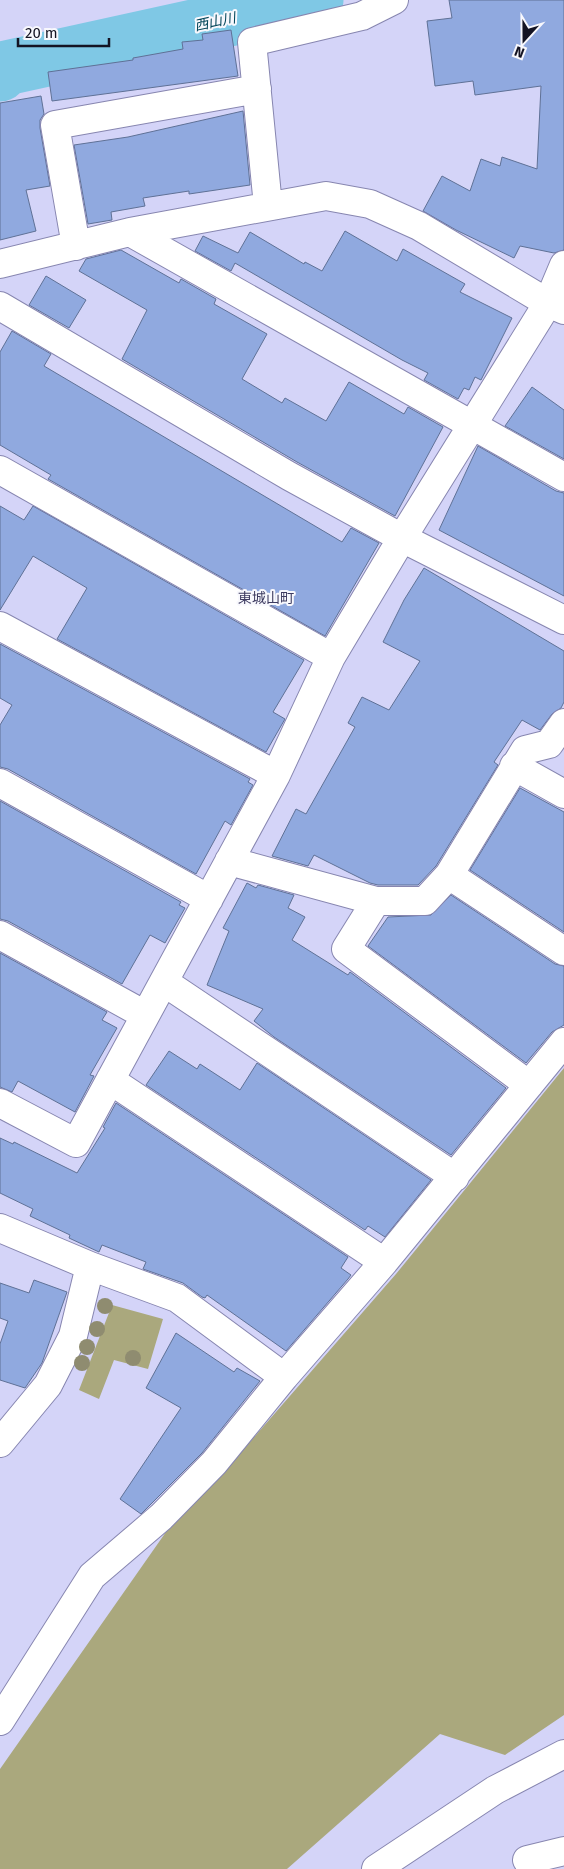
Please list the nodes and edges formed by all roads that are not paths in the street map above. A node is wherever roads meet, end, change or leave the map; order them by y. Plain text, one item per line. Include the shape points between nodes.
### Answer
1 (394, 0) edge
2 (257, 89) junction
3 (268, 206) junction
4 (130, 232) junction
5 (76, 246) junction
6 (0, 264) edge
7 (564, 265) edge
8 (0, 306) edge
9 (556, 307) edge
10 (472, 424) junction
11 (0, 470) edge
12 (564, 477) edge
13 (402, 538) junction
14 (564, 620) edge
15 (0, 626) edge
16 (331, 657) junction
17 (564, 723) edge
18 (514, 766) junction
19 (276, 775) junction
20 (0, 783) edge
21 (564, 794) edge
22 (229, 862) junction
23 (449, 875) junction
24 (209, 899) junction
25 (376, 901) junction
26 (0, 935) edge
27 (564, 951) edge
28 (164, 982) junction
29 (145, 1015) junction
30 (564, 1042) edge
31 (110, 1080) junction
32 (529, 1085) junction
33 (0, 1103) edge
34 (454, 1177) junction
35 (0, 1228) edge
36 (384, 1262) junction
37 (90, 1266) junction
38 (284, 1377) junction
39 (0, 1443) edge
40 (0, 1721) edge
41 (564, 1754) edge
42 (564, 1851) edge
43 (527, 1860) dead end
44 (376, 1869) edge

1 - 2 street via 362,16 252,42
2 - 3 street
2 - 5 street via 55,125
3 - 4 street
3 - 9 street via 326,196 370,204 419,226
4 - 5 street
4 - 10 street
5 - 6 street
7 - 9 street
8 - 13 street via 289,476
9 - 10 street
10 - 12 street
10 - 13 street
11 - 16 street
13 - 14 street
13 - 16 street
15 - 19 street
16 - 19 street
17 - 18 street via 549,744 525,750
18 - 21 street
18 - 23 street
19 - 22 street
20 - 24 street
22 - 24 street
22 - 25 street
23 - 25 street via 425,901
23 - 27 street
24 - 28 street
25 - 32 street via 346,949
26 - 29 street
28 - 29 street
28 - 34 street
29 - 31 street
30 - 32 street
31 - 33 street via 76,1143
31 - 36 street
32 - 34 street
34 - 36 street
35 - 37 street
36 - 38 street
37 - 38 street via 177,1298
37 - 39 street via 73,1336 48,1385
38 - 40 street via 214,1463 161,1517 92,1576
41 - 44 street via 495,1790
42 - 43 street

